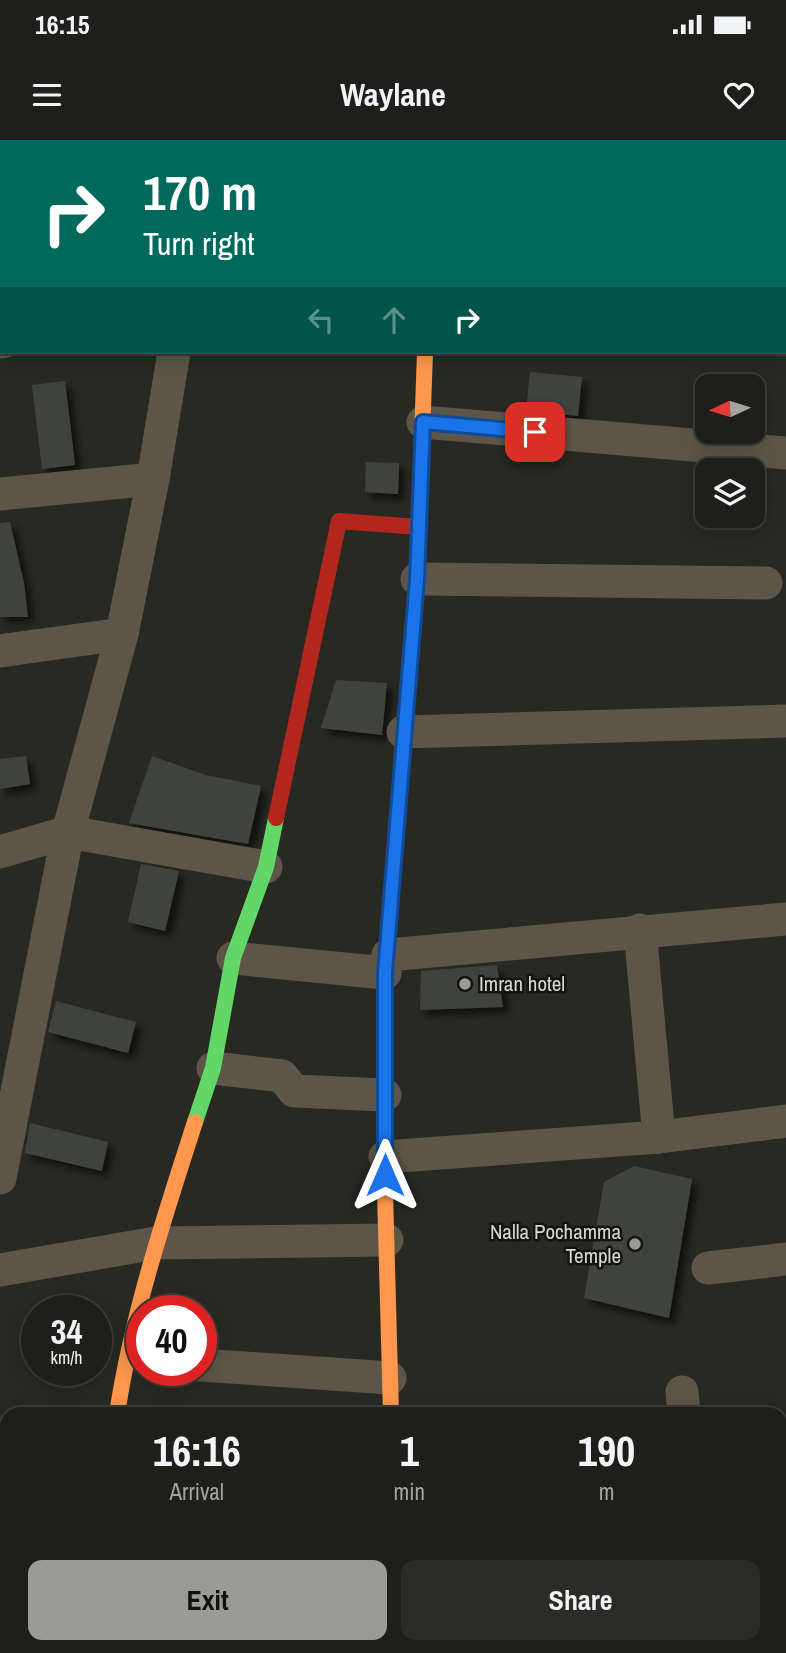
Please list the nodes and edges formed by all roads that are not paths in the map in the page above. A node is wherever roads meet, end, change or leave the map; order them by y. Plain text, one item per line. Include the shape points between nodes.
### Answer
1 (174, 354) edge
2 (425, 354) edge
3 (423, 422) junction
4 (786, 453) edge
5 (153, 479) junction
6 (0, 494) edge
7 (417, 527) junction
8 (417, 579) junction
9 (766, 583) dead end
10 (121, 634) junction
11 (0, 651) edge
12 (786, 722) edge
13 (403, 732) junction
14 (68, 832) junction
15 (0, 852) edge
16 (266, 867) junction
17 (786, 919) edge
18 (640, 930) junction
19 (233, 958) junction
20 (387, 964) junction
21 (213, 1068) junction
22 (385, 1095) junction
23 (786, 1121) edge
24 (659, 1137) junction
25 (385, 1157) junction
26 (0, 1178) edge
27 (387, 1240) junction
28 (156, 1243) junction
29 (786, 1259) edge
30 (708, 1268) dead end
31 (0, 1270) edge
32 (146, 1295) edge
33 (217, 1366) edge
34 (390, 1378) junction
35 (126, 1384) edge
36 (119, 1407) edge
37 (391, 1407) edge

1 - 5 street
2 - 3 street
3 - 4 street
3 - 7 street
5 - 6 street
5 - 10 street
7 - 8 street
7 - 16 street via 339,521
8 - 9 street
8 - 13 street
10 - 11 street
10 - 14 street
12 - 13 street
13 - 20 street
14 - 15 street
14 - 16 street
14 - 26 street
16 - 19 street
17 - 18 street
18 - 20 street
18 - 24 street
19 - 20 street
19 - 21 street
20 - 22 street
21 - 22 street via 282,1076 295,1091
21 - 28 street
22 - 25 street
23 - 24 street
24 - 25 street
25 - 27 street
27 - 28 street
27 - 34 street
28 - 31 street
28 - 32 street
29 - 30 street
33 - 34 street
34 - 37 street
35 - 36 street

